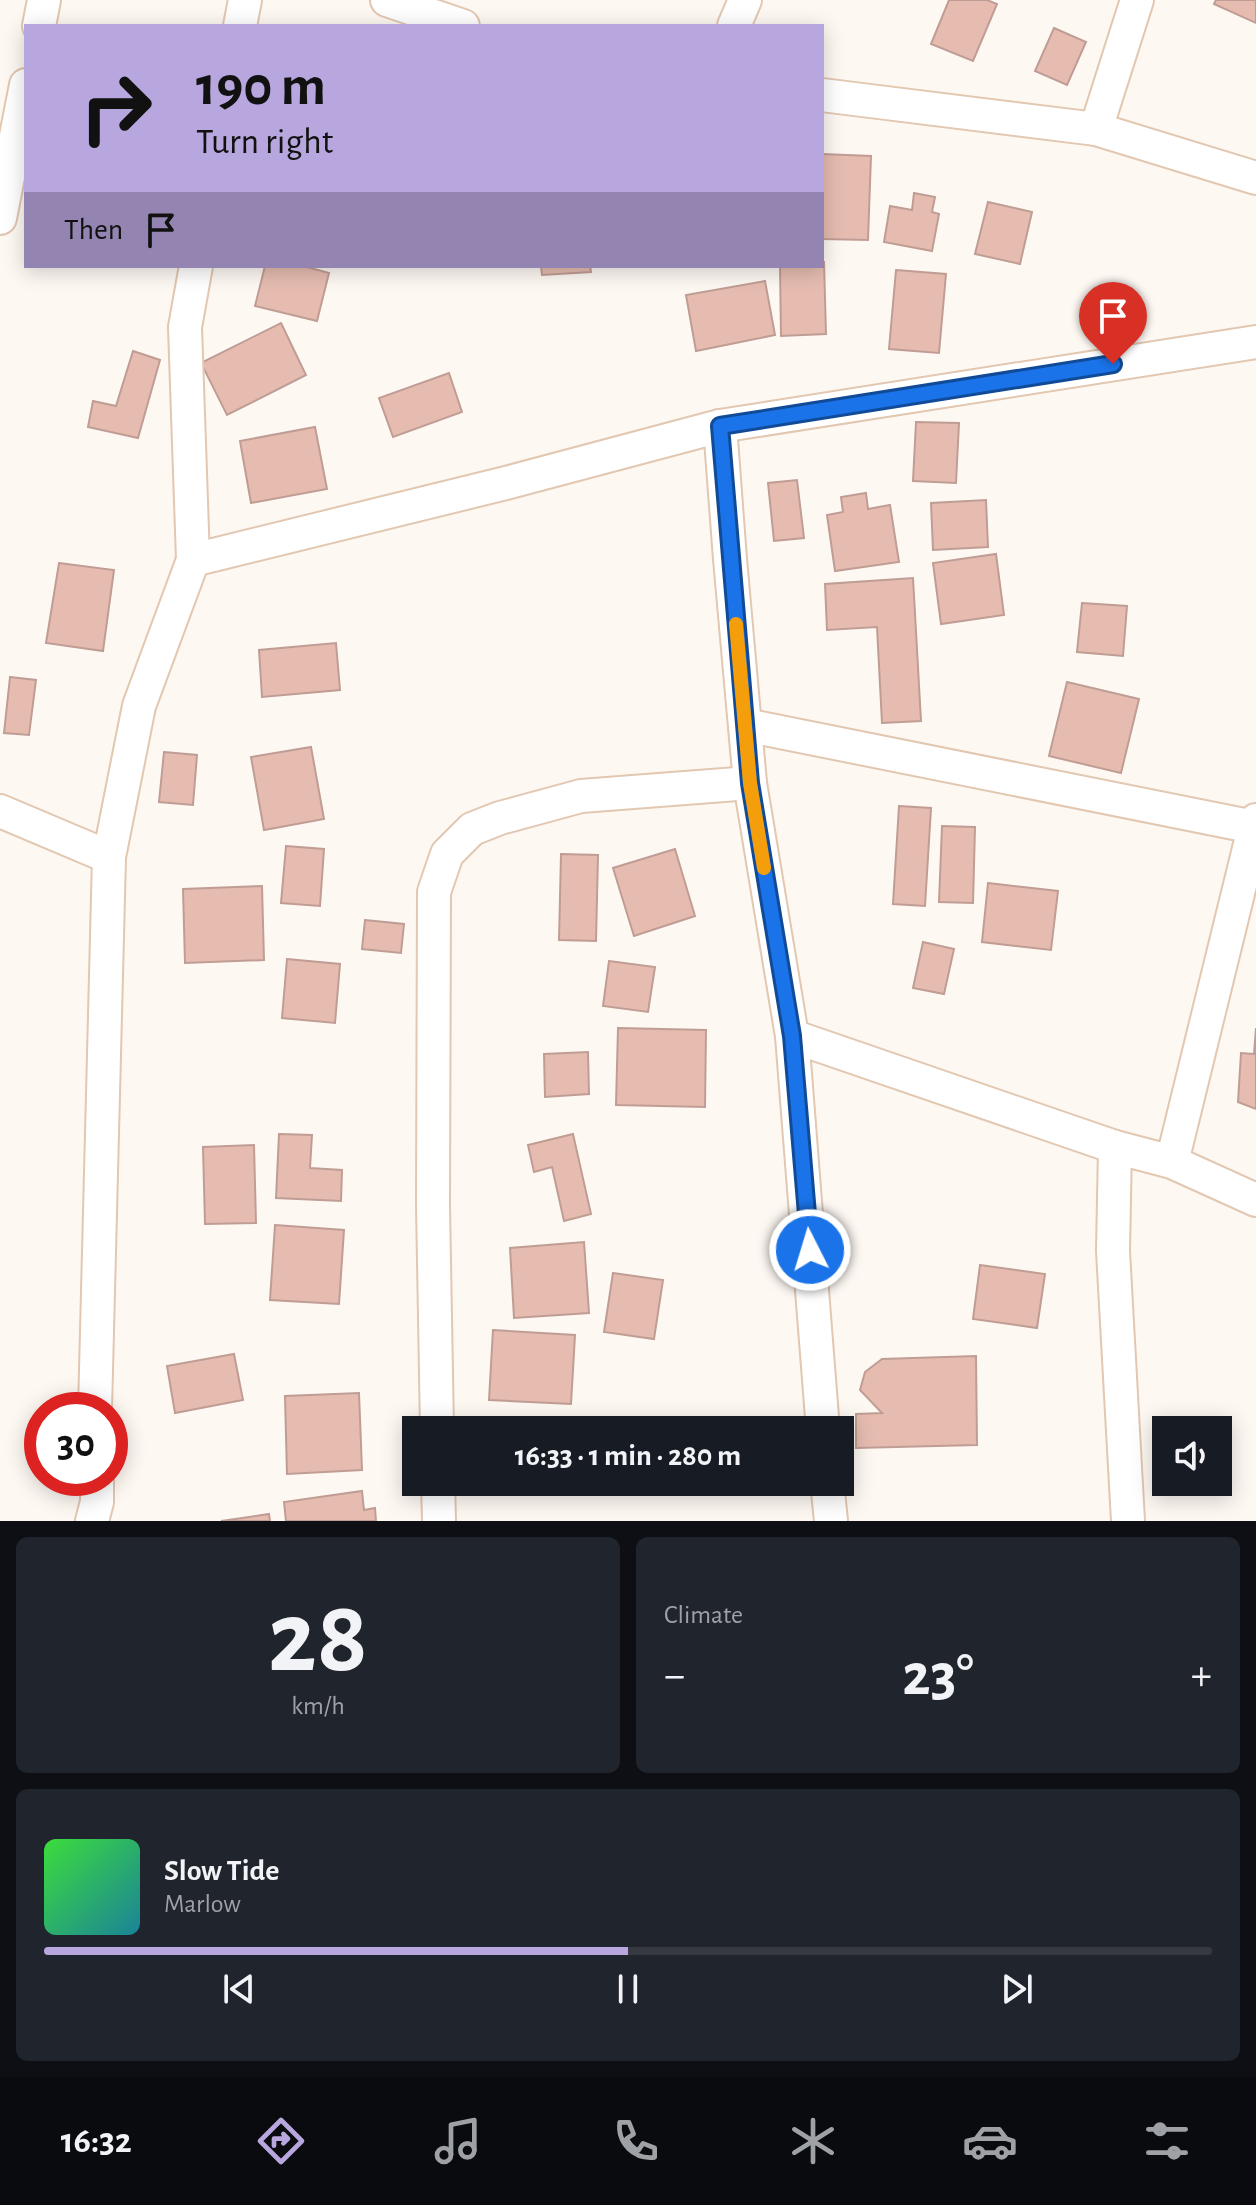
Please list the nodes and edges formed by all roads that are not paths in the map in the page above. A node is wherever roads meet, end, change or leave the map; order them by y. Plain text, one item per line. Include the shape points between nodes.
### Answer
1 (44, 0) edge
2 (245, 0) edge
3 (387, 0) edge
4 (745, 0) edge
5 (1137, 0) edge
6 (39, 24) edge
7 (240, 24) edge
8 (457, 24) edge
9 (735, 24) edge
10 (824, 95) edge
11 (16, 101) edge
12 (1096, 129) junction
13 (1256, 178) edge
14 (0, 218) edge
15 (196, 268) edge
16 (1256, 342) edge
17 (720, 426) junction
18 (193, 560) junction
19 (745, 725) junction
20 (750, 783) junction
21 (0, 811) edge
22 (1255, 823) edge
23 (109, 857) junction
24 (792, 1036) junction
25 (1115, 1147) junction
26 (1172, 1162) junction
27 (1256, 1200) edge
28 (95, 1392) edge
29 (437, 1416) edge
30 (822, 1416) edge
31 (97, 1496) edge
32 (438, 1496) edge
33 (828, 1496) edge
34 (92, 1521) edge
35 (439, 1521) edge
36 (831, 1521) edge
37 (1128, 1521) edge

1 - 6 street
2 - 7 street
3 - 8 street
4 - 9 street
5 - 12 street
10 - 12 street
11 - 14 street
12 - 13 street
15 - 18 street via 185,327
16 - 17 street
17 - 18 street
17 - 19 street
18 - 23 street via 139,706
19 - 20 street
19 - 22 street
20 - 24 street
20 - 29 street via 581,796 472,829 447,854 434,892
21 - 23 street
22 - 26 street
23 - 28 street
24 - 25 street
24 - 30 street
25 - 26 street
25 - 37 street via 1113,1251
26 - 27 street
31 - 34 street
32 - 35 street
33 - 36 street

